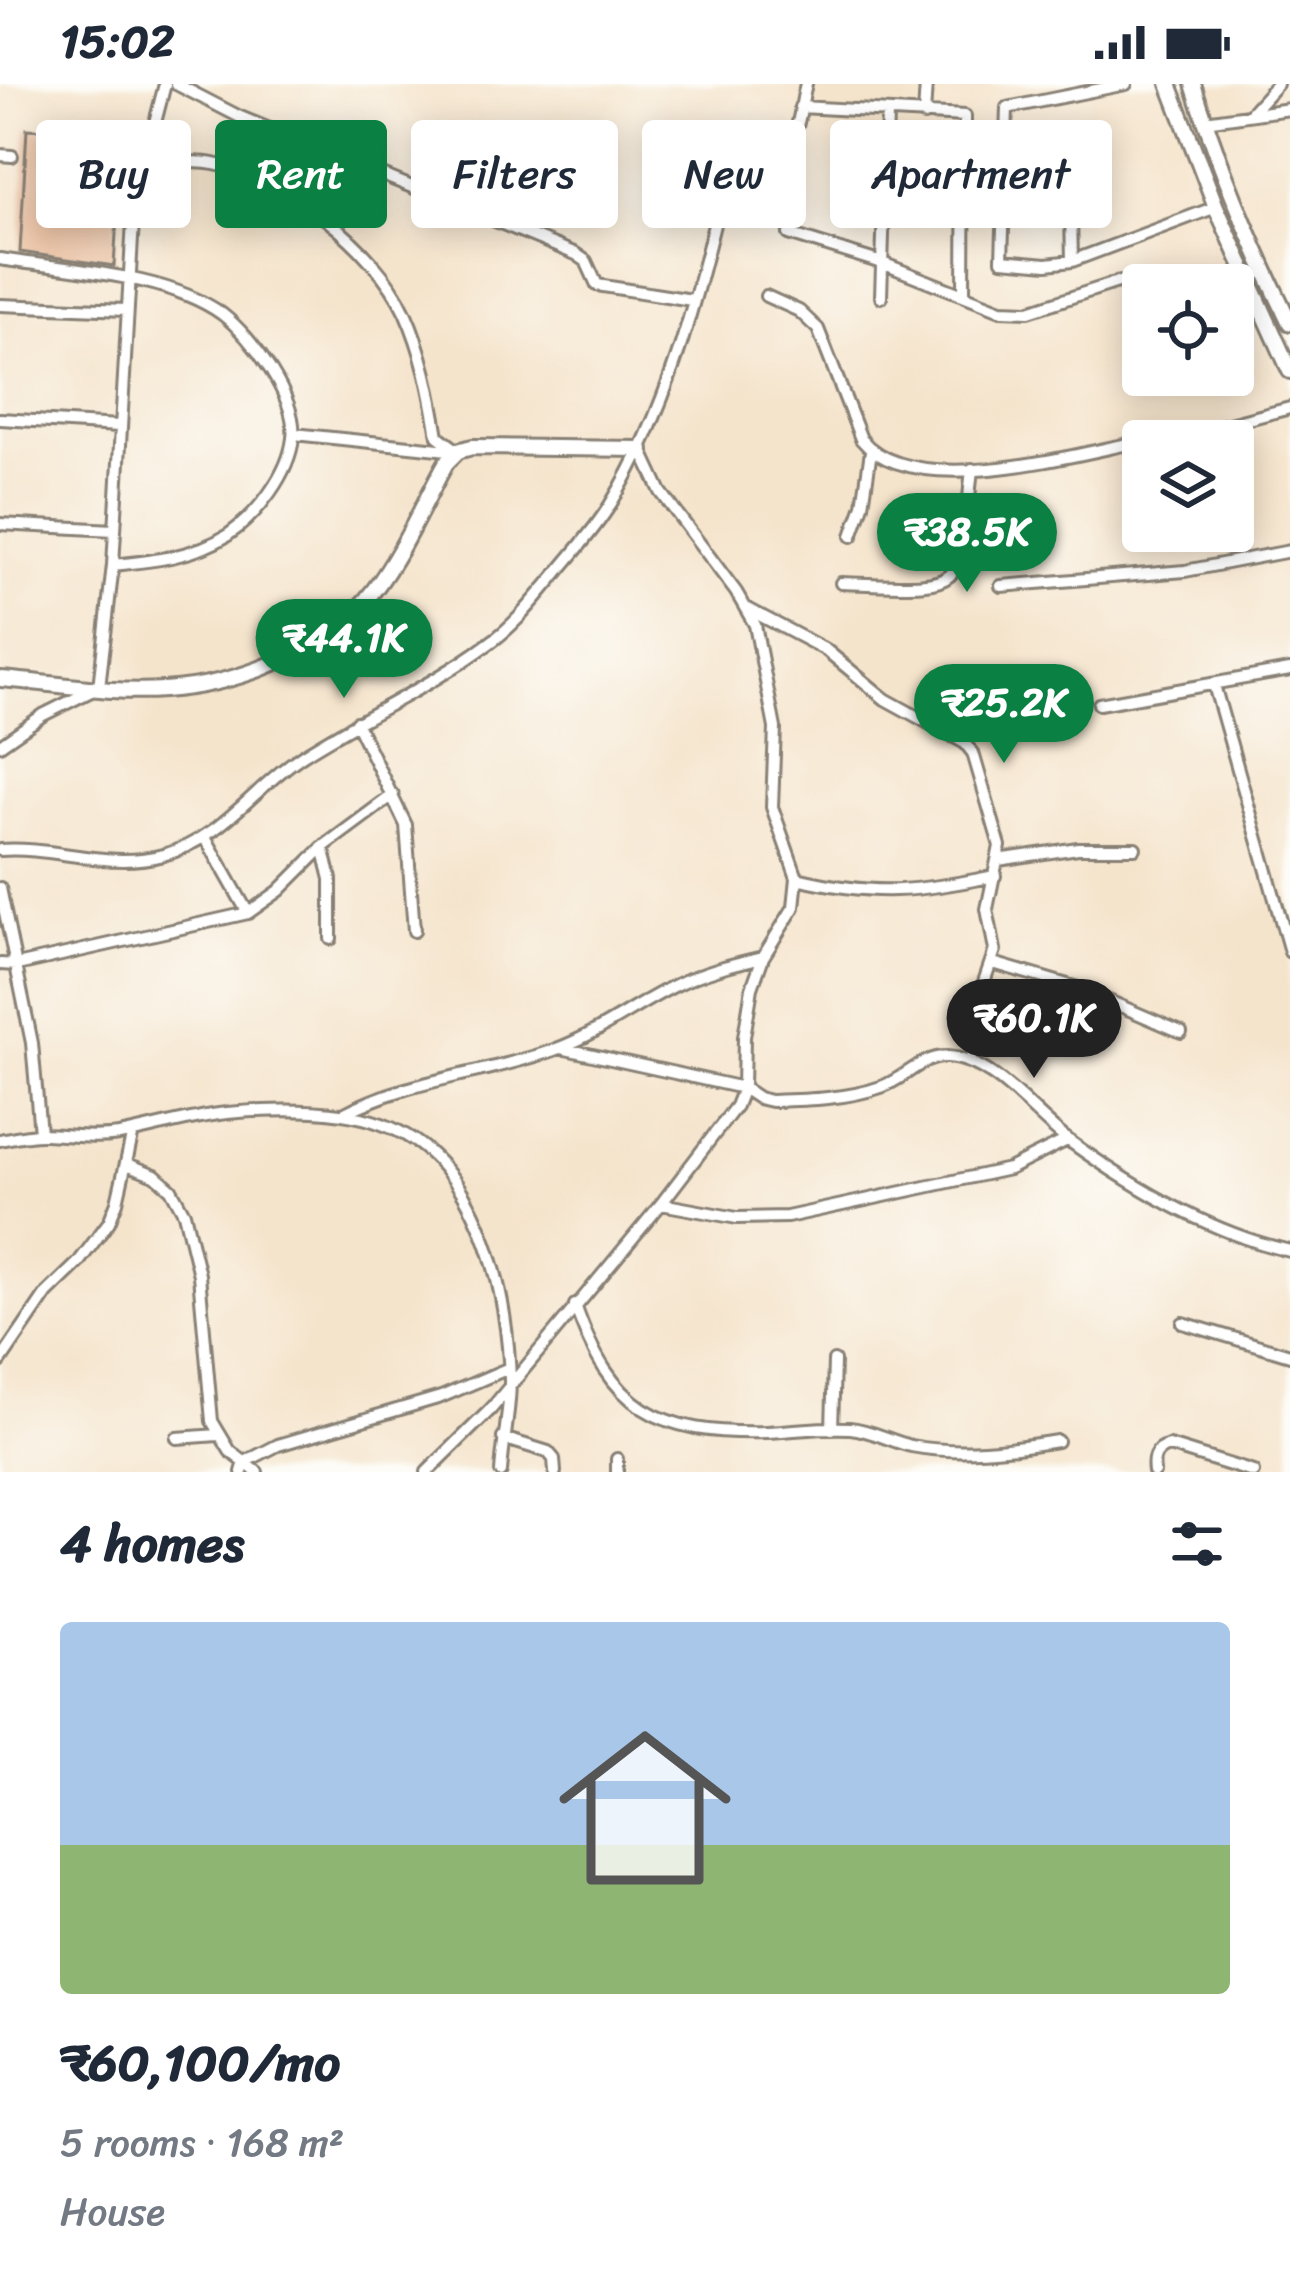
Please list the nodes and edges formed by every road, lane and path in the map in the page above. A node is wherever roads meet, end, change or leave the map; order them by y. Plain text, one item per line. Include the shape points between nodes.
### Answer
1 (165, 84) edge
2 (176, 84) edge
3 (806, 84) edge
4 (926, 84) edge
5 (1126, 84) edge
6 (1169, 84) edge
7 (1193, 84) edge
8 (1277, 84) edge
9 (800, 107) junction
10 (1290, 109) edge
11 (1251, 113) junction
12 (887, 114) junction
13 (924, 115) junction
14 (156, 120) edge
15 (1205, 121) junction
16 (191, 163) edge
17 (1216, 207) junction
18 (132, 228) edge
19 (1071, 228) edge
20 (789, 234) dead end
21 (0, 260) edge
22 (1072, 261) junction
23 (882, 263) junction
24 (128, 279) junction
25 (1118, 282) dead end
26 (964, 294) junction
27 (766, 296) dead end
28 (881, 297) dead end
29 (692, 300) junction
30 (0, 305) edge
31 (126, 310) junction
32 (1290, 323) edge
33 (1290, 370) edge
34 (1290, 408) edge
35 (0, 419) edge
36 (1244, 420) edge
37 (119, 426) junction
38 (294, 434) junction
39 (1122, 445) edge
40 (641, 448) junction
41 (458, 451) junction
42 (871, 451) junction
43 (972, 469) junction
44 (0, 524) edge
45 (114, 530) junction
46 (852, 536) dead end
47 (1290, 551) edge
48 (113, 565) junction
49 (841, 583) dead end
50 (1001, 586) dead end
51 (748, 609) junction
52 (1290, 670) edge
53 (0, 679) edge
54 (1214, 685) junction
55 (100, 687) junction
56 (1099, 704) dead end
57 (356, 722) junction
58 (0, 745) edge
59 (393, 795) junction
60 (205, 837) junction
61 (323, 847) junction
62 (1135, 848) dead end
63 (0, 850) edge
64 (998, 860) junction
65 (994, 875) junction
66 (797, 878) junction
67 (0, 888) edge
68 (248, 913) junction
69 (3, 914) edge
70 (414, 931) dead end
71 (331, 939) dead end
72 (1290, 952) edge
73 (763, 957) junction
74 (992, 963) junction
75 (0, 964) edge
76 (17, 965) junction
77 (1181, 1032) dead end
78 (561, 1048) junction
79 (971, 1063) junction
80 (743, 1088) junction
81 (343, 1114) junction
82 (133, 1132) junction
83 (40, 1133) junction
84 (0, 1139) edge
85 (1067, 1140) junction
86 (127, 1164) junction
87 (661, 1204) junction
88 (1290, 1251) edge
89 (575, 1305) junction
90 (1183, 1323) dead end
91 (1290, 1355) edge
92 (834, 1361) dead end
93 (0, 1362) edge
94 (509, 1368) junction
95 (510, 1387) junction
96 (832, 1429) junction
97 (218, 1435) junction
98 (177, 1438) dead end
99 (503, 1438) junction
100 (1057, 1441) dead end
101 (442, 1465) edge
102 (244, 1467) edge
103 (257, 1472) edge
104 (427, 1472) edge
105 (501, 1472) edge
106 (555, 1472) edge
107 (1154, 1472) edge
108 (1252, 1472) edge

1 - 14 street
2 - 29 street via 576,254 597,285
3 - 9 street
4 - 13 street
5 - 22 street via 1006,108 1002,260
6 - 17 street
7 - 15 street
8 - 11 street
9 - 12 street
9 - 29 street via 784,152 740,172 721,196
10 - 11 street
11 - 15 street
12 - 13 street
12 - 23 street
13 - 26 street via 965,116
15 - 32 street
16 - 41 street via 258,177 317,212 366,255 404,308 429,376 438,436
17 - 22 street
17 - 33 street
18 - 24 street
19 - 22 street
20 - 23 street
21 - 24 street
23 - 26 street
23 - 28 street
24 - 31 street
24 - 38 street via 176,292 237,328 280,388
25 - 26 street via 1029,311 1001,310
27 - 42 street via 818,329
29 - 40 street
30 - 31 street
31 - 37 street
34 - 36 street
35 - 37 street
37 - 45 street
38 - 41 street
38 - 48 street via 269,491 227,535 182,555
39 - 43 street
40 - 41 street
40 - 51 street via 669,503
40 - 57 street via 594,529 507,630
41 - 55 street via 374,590 313,643 242,674 189,686
42 - 43 street via 917,467
42 - 46 street
43 - 49 street via 962,556 946,582
44 - 45 street
45 - 48 street
47 - 50 street via 1185,571
48 - 55 street
51 - 64 street via 826,650 885,699 965,743 980,768
51 - 66 street via 775,728 772,807
52 - 54 street
53 - 55 street
54 - 56 street
54 - 72 street
55 - 58 street
57 - 59 street
57 - 60 street via 284,767
59 - 61 street
59 - 70 street via 406,825
60 - 63 street via 127,861
60 - 68 street
61 - 68 street
61 - 71 street
62 - 64 street
64 - 65 street
65 - 66 street via 884,892
65 - 74 street via 987,909
66 - 73 street via 794,907
67 - 69 street
68 - 76 street
69 - 76 street
73 - 78 street via 678,984
73 - 80 street via 746,1013
74 - 77 street via 1082,989
74 - 79 street via 979,990
75 - 76 street
76 - 83 street
78 - 80 street
78 - 81 street via 389,1092
79 - 80 street via 932,1058 887,1085 823,1097 771,1101
79 - 85 street
80 - 87 street
81 - 82 street via 231,1113
81 - 94 street via 414,1139 458,1190 490,1244
82 - 83 street
82 - 86 street
83 - 84 street
85 - 87 street via 1009,1169 787,1217 737,1218
85 - 88 street via 1223,1231
86 - 93 street via 98,1238 46,1293
86 - 97 street via 155,1175 184,1213 200,1275
87 - 89 street
89 - 95 street
89 - 96 street via 602,1370 642,1408 731,1432
90 - 91 street
92 - 96 street
94 - 95 street
94 - 102 street via 278,1445
95 - 99 street
95 - 101 street
96 - 100 street via 933,1448
97 - 98 street
97 - 102 street
99 - 105 street
99 - 106 street via 548,1452
101 - 104 street
102 - 103 street
107 - 108 street via 1154,1457 1169,1446

